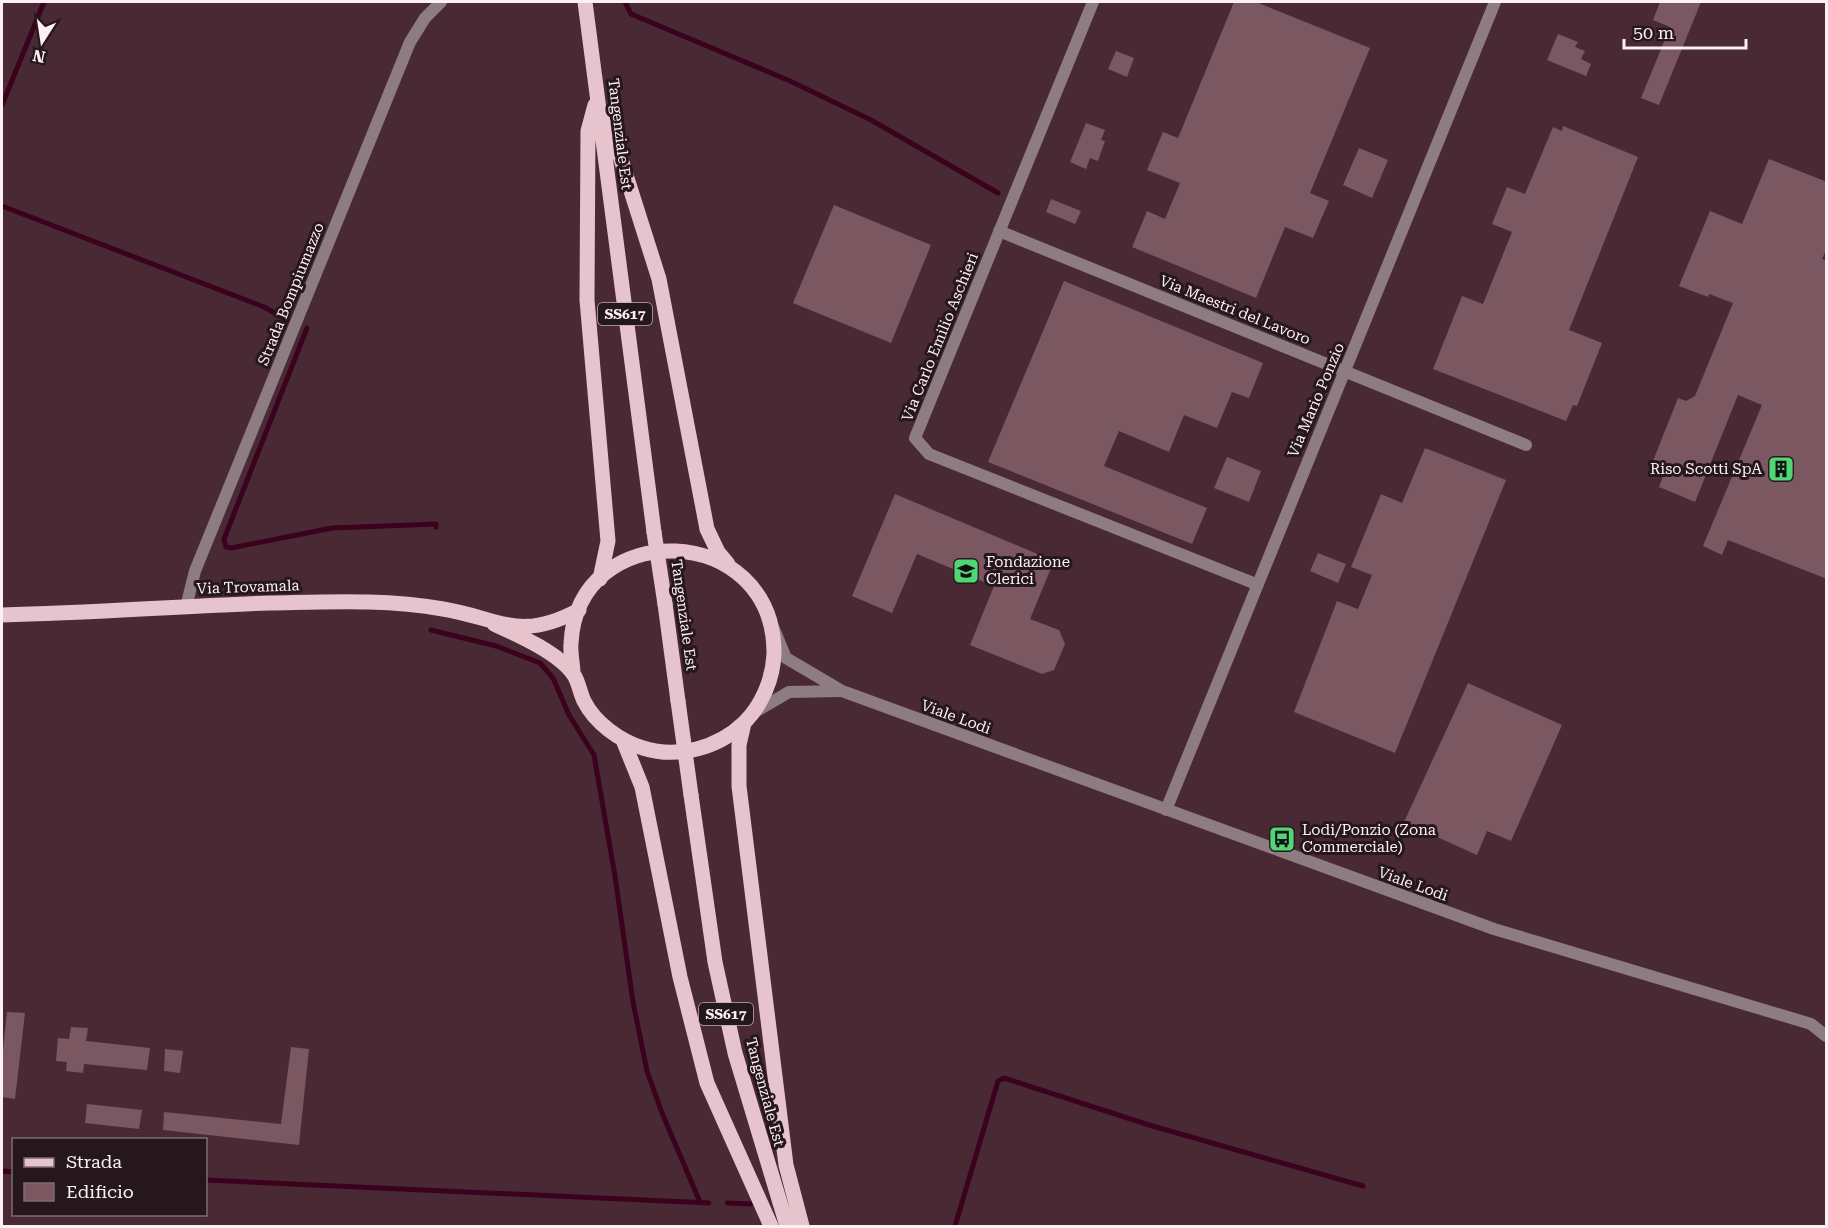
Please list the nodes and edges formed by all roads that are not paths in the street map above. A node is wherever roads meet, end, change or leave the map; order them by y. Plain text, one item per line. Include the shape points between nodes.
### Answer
1 (441, 2) edge
2 (585, 2) edge
3 (1093, 2) edge
4 (1495, 2) edge
5 (597, 96) junction
6 (999, 231) junction
7 (1345, 370) junction
8 (1526, 445) dead end
9 (733, 569) junction
10 (600, 579) junction
11 (1256, 584) junction
12 (186, 607) junction
13 (579, 610) junction
14 (768, 614) junction
15 (2, 615) edge
16 (494, 624) junction
17 (573, 674) junction
18 (842, 691) junction
19 (749, 718) junction
20 (623, 740) junction
21 (1166, 810) junction
22 (1827, 1023) edge
23 (1810, 1024) junction
24 (1827, 1036) edge
25 (771, 1227) edge
26 (787, 1227) edge
27 (802, 1227) edge

1 - 12 street, Strada Bompiumazzo via 410,42 195,571
2 - 5 main road, Tangenziale Est / SS617
3 - 6 street, Via Carlo Emilio Aschieri
4 - 7 street, Via Mario Ponzio
5 - 9 main road via 659,279 707,529 718,552
5 - 10 main road via 588,131 587,300 608,541
5 - 26 main road, Tangenziale Est / SS617, bridge via 715,962 761,1146
6 - 7 street, Via Maestri del Lavoro
6 - 11 street, Via Carlo Emilio Aschieri via 919,426 915,438 920,446 929,454
7 - 8 street, Via Maestri del Lavoro
7 - 11 street, Via Mario Ponzio
9 - 10 main road via 712,557 665,549 619,564
9 - 14 main road via 753,589
10 - 13 main road
11 - 21 street, Via Mario Ponzio
12 - 15 main road, Via Trovamala
12 - 16 main road, Via Trovamala via 372,600 445,609
13 - 16 main road, Via Trovamala via 555,623 532,628
13 - 17 main road via 571,642
14 - 18 street, Viale Lodi via 786,658
14 - 19 main road via 774,639 773,665 767,690
16 - 17 main road, Via Trovamala via 540,646
17 - 20 main road via 585,702 603,725
18 - 19 street, Viale Lodi via 789,692
18 - 21 street, Viale Lodi
19 - 20 main road via 727,737 686,752 643,748
19 - 27 main road via 739,745 739,786 786,1165
20 - 25 main road via 642,787 680,977 706,1083
21 - 23 street, Viale Lodi via 1494,929
22 - 23 street, Viale Lodi
23 - 24 street, Viale Lodi

